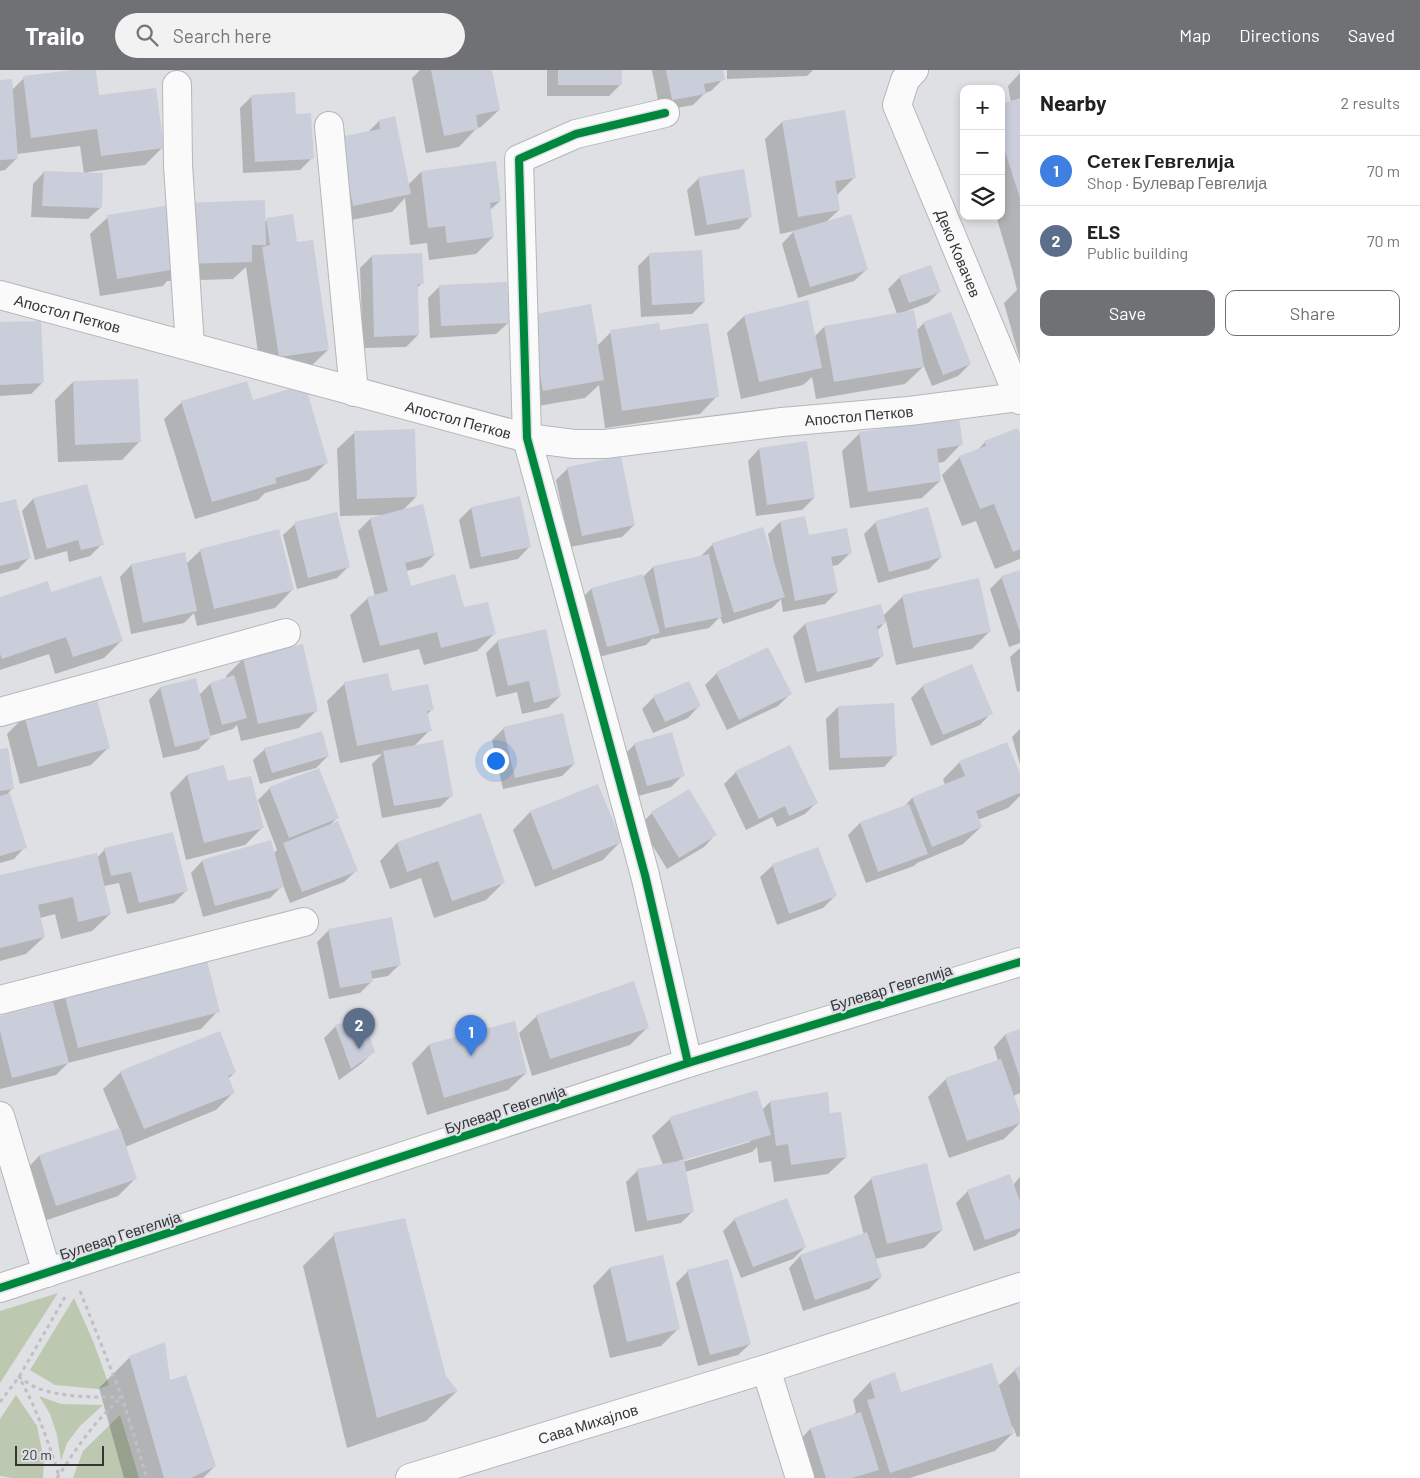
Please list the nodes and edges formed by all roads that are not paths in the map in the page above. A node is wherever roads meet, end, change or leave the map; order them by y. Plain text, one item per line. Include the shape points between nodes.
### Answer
1 (914, 70) edge
2 (177, 85) dead end
3 (665, 113) dead end
4 (329, 126) dead end
5 (0, 295) edge
6 (190, 346) junction
7 (354, 392) junction
8 (1019, 398) edge
9 (527, 438) junction
10 (286, 633) dead end
11 (0, 712) edge
12 (304, 922) dead end
13 (1020, 962) edge
14 (0, 1000) edge
15 (688, 1063) junction
16 (0, 1116) edge
17 (46, 1273) junction
18 (1020, 1287) edge
19 (0, 1288) edge
20 (766, 1368) junction
21 (410, 1478) edge
22 (800, 1478) edge

1 - 8 street, Деко Ковачев via 905,80 897,105
2 - 6 street via 178,165
3 - 9 street via 576,134 519,159
4 - 7 street
5 - 6 street, Апостол Петков
6 - 7 street, Апостол Петков
7 - 9 street, Апостол Петков
8 - 9 street, Апостол Петков via 605,444
9 - 15 street via 645,875
10 - 11 street
12 - 14 street
13 - 15 street, Булевар Гевгелија
15 - 17 street, Булевар Гевгелија
16 - 17 street
17 - 19 street, Булевар Гевгелија
18 - 20 street, Сава Михајлов
20 - 21 street, Сава Михајлов
20 - 22 street

